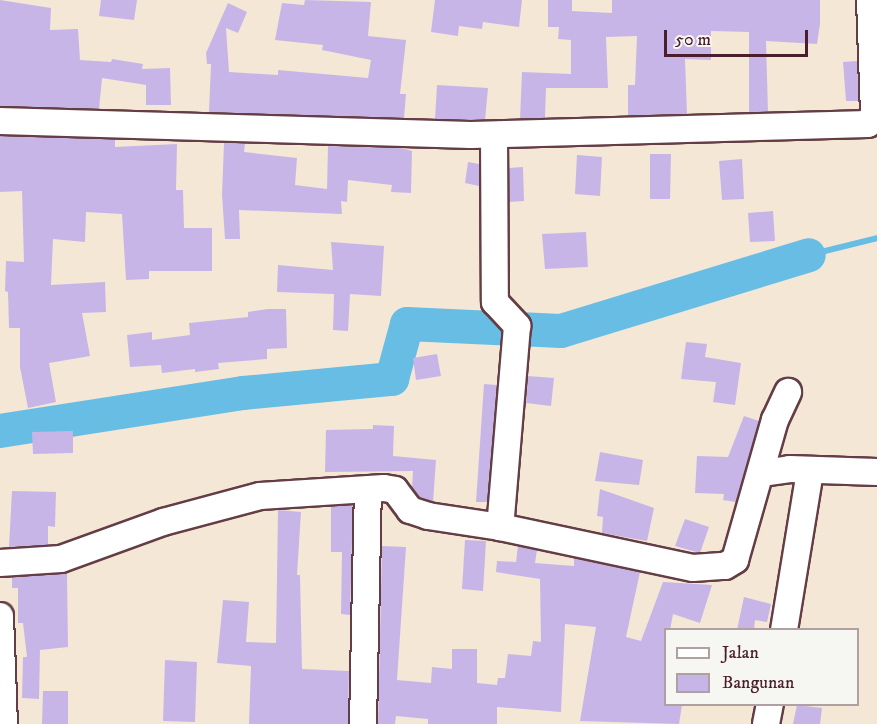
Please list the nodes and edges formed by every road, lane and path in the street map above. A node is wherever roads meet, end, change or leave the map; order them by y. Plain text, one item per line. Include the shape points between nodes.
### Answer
1 (870, 0) edge
2 (0, 121) edge
3 (494, 135) junction
4 (788, 392) dead end
5 (810, 472) junction
6 (877, 472) edge
7 (763, 473) junction
8 (368, 490) junction
9 (500, 526) junction
10 (0, 563) edge
11 (0, 616) edge
12 (784, 628) edge
13 (770, 706) edge
14 (4, 724) edge
15 (363, 724) edge
16 (766, 724) edge

1 - 3 street via 874,114 868,124
2 - 3 street
3 - 9 street via 495,302 517,329
4 - 7 street via 775,420
5 - 6 street
5 - 7 street
5 - 12 street
7 - 9 street via 735,560 725,566 693,568
8 - 9 street via 395,490 410,510 428,516
8 - 10 street via 260,496 163,522 61,559
8 - 15 street
11 - 14 street
13 - 16 street

